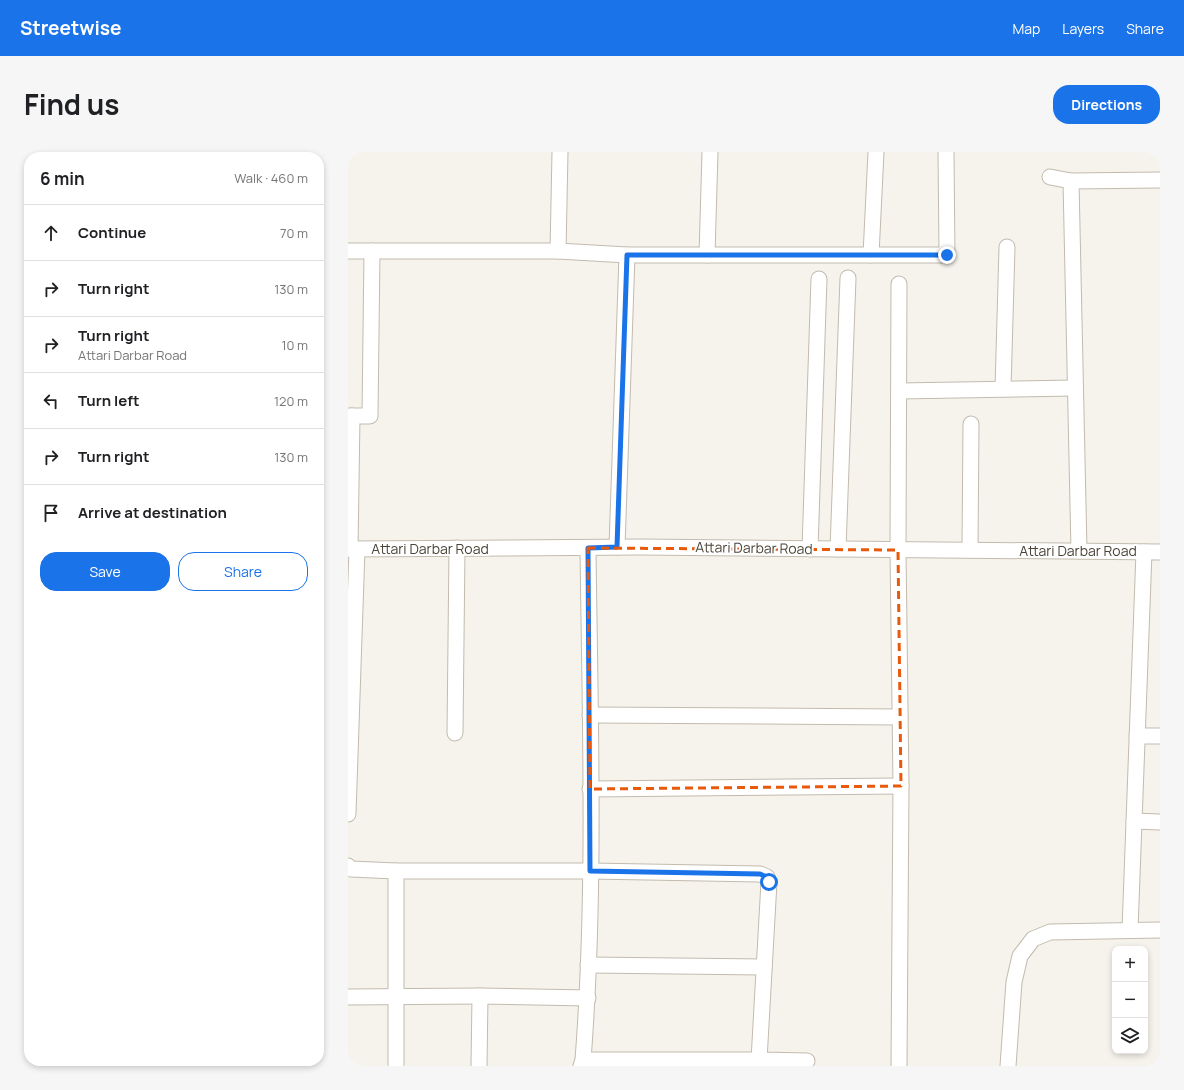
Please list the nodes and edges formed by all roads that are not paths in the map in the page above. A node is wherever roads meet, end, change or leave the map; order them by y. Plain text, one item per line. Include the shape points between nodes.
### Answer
1 (560, 152) edge
2 (710, 152) edge
3 (876, 152) edge
4 (946, 152) edge
5 (1050, 177) dead end
6 (1160, 180) edge
7 (1071, 181) junction
8 (1007, 247) dead end
9 (348, 251) edge
10 (372, 251) junction
11 (558, 251) junction
12 (627, 255) junction
13 (707, 255) junction
14 (871, 255) junction
15 (848, 278) dead end
16 (819, 279) dead end
17 (899, 284) dead end
18 (1075, 388) junction
19 (1004, 389) junction
20 (899, 390) junction
21 (350, 416) edge
22 (971, 424) dead end
23 (617, 547) junction
24 (458, 548) junction
25 (588, 548) junction
26 (352, 549) edge
27 (810, 549) junction
28 (838, 549) junction
29 (898, 550) junction
30 (970, 550) junction
31 (1079, 551) junction
32 (1144, 552) junction
33 (1160, 552) edge
34 (351, 637) edge
35 (590, 715) junction
36 (900, 717) junction
37 (455, 733) dead end
38 (1137, 736) junction
39 (1160, 736) edge
40 (901, 786) junction
41 (590, 789) junction
42 (348, 814) edge
43 (1134, 821) junction
44 (1160, 822) edge
45 (348, 866) edge
46 (396, 871) junction
47 (590, 871) junction
48 (1130, 930) junction
49 (1160, 930) edge
50 (588, 965) junction
51 (764, 967) junction
52 (396, 996) junction
53 (480, 996) junction
54 (348, 997) edge
55 (588, 998) junction
56 (759, 1060) junction
57 (807, 1061) dead end
58 (582, 1063) edge
59 (396, 1066) edge
60 (479, 1066) edge
61 (899, 1066) edge
62 (1008, 1066) edge

1 - 11 street
2 - 13 street
3 - 14 street
4 - 14 street via 947,255
5 - 7 street
6 - 7 street
7 - 18 street
8 - 19 street
9 - 10 street
10 - 11 street
10 - 21 street via 370,416
11 - 12 street
12 - 13 street
12 - 23 street
13 - 14 street
15 - 28 street
16 - 27 street
17 - 20 street
18 - 19 street
18 - 31 street
19 - 20 street
20 - 29 street
21 - 26 street
22 - 30 street
23 - 25 street, Attari Darbar Road
23 - 27 street, Attari Darbar Road
24 - 25 street, Attari Darbar Road
24 - 26 street, Attari Darbar Road
24 - 37 street
25 - 35 street
26 - 34 street
27 - 28 street, Attari Darbar Road
28 - 29 street, Attari Darbar Road
29 - 30 street, Attari Darbar Road
29 - 36 street
30 - 31 street, Attari Darbar Road
31 - 32 street, Attari Darbar Road
32 - 33 street, Attari Darbar Road
32 - 38 street
34 - 42 street
35 - 36 street
35 - 41 street
36 - 40 street
38 - 39 street
38 - 43 street
40 - 41 street
40 - 61 street
41 - 47 street
43 - 44 street
43 - 48 street
45 - 46 street via 351,869
46 - 47 street
46 - 52 street
47 - 50 street
47 - 51 street via 760,874 767,877 769,882
48 - 49 street
48 - 62 street via 1050,932 1033,939 1020,956 1014,982
50 - 51 street
50 - 55 street
51 - 56 street
52 - 53 street
52 - 54 street
52 - 59 street
53 - 55 street
53 - 60 street
55 - 58 street
56 - 57 street
56 - 58 street

